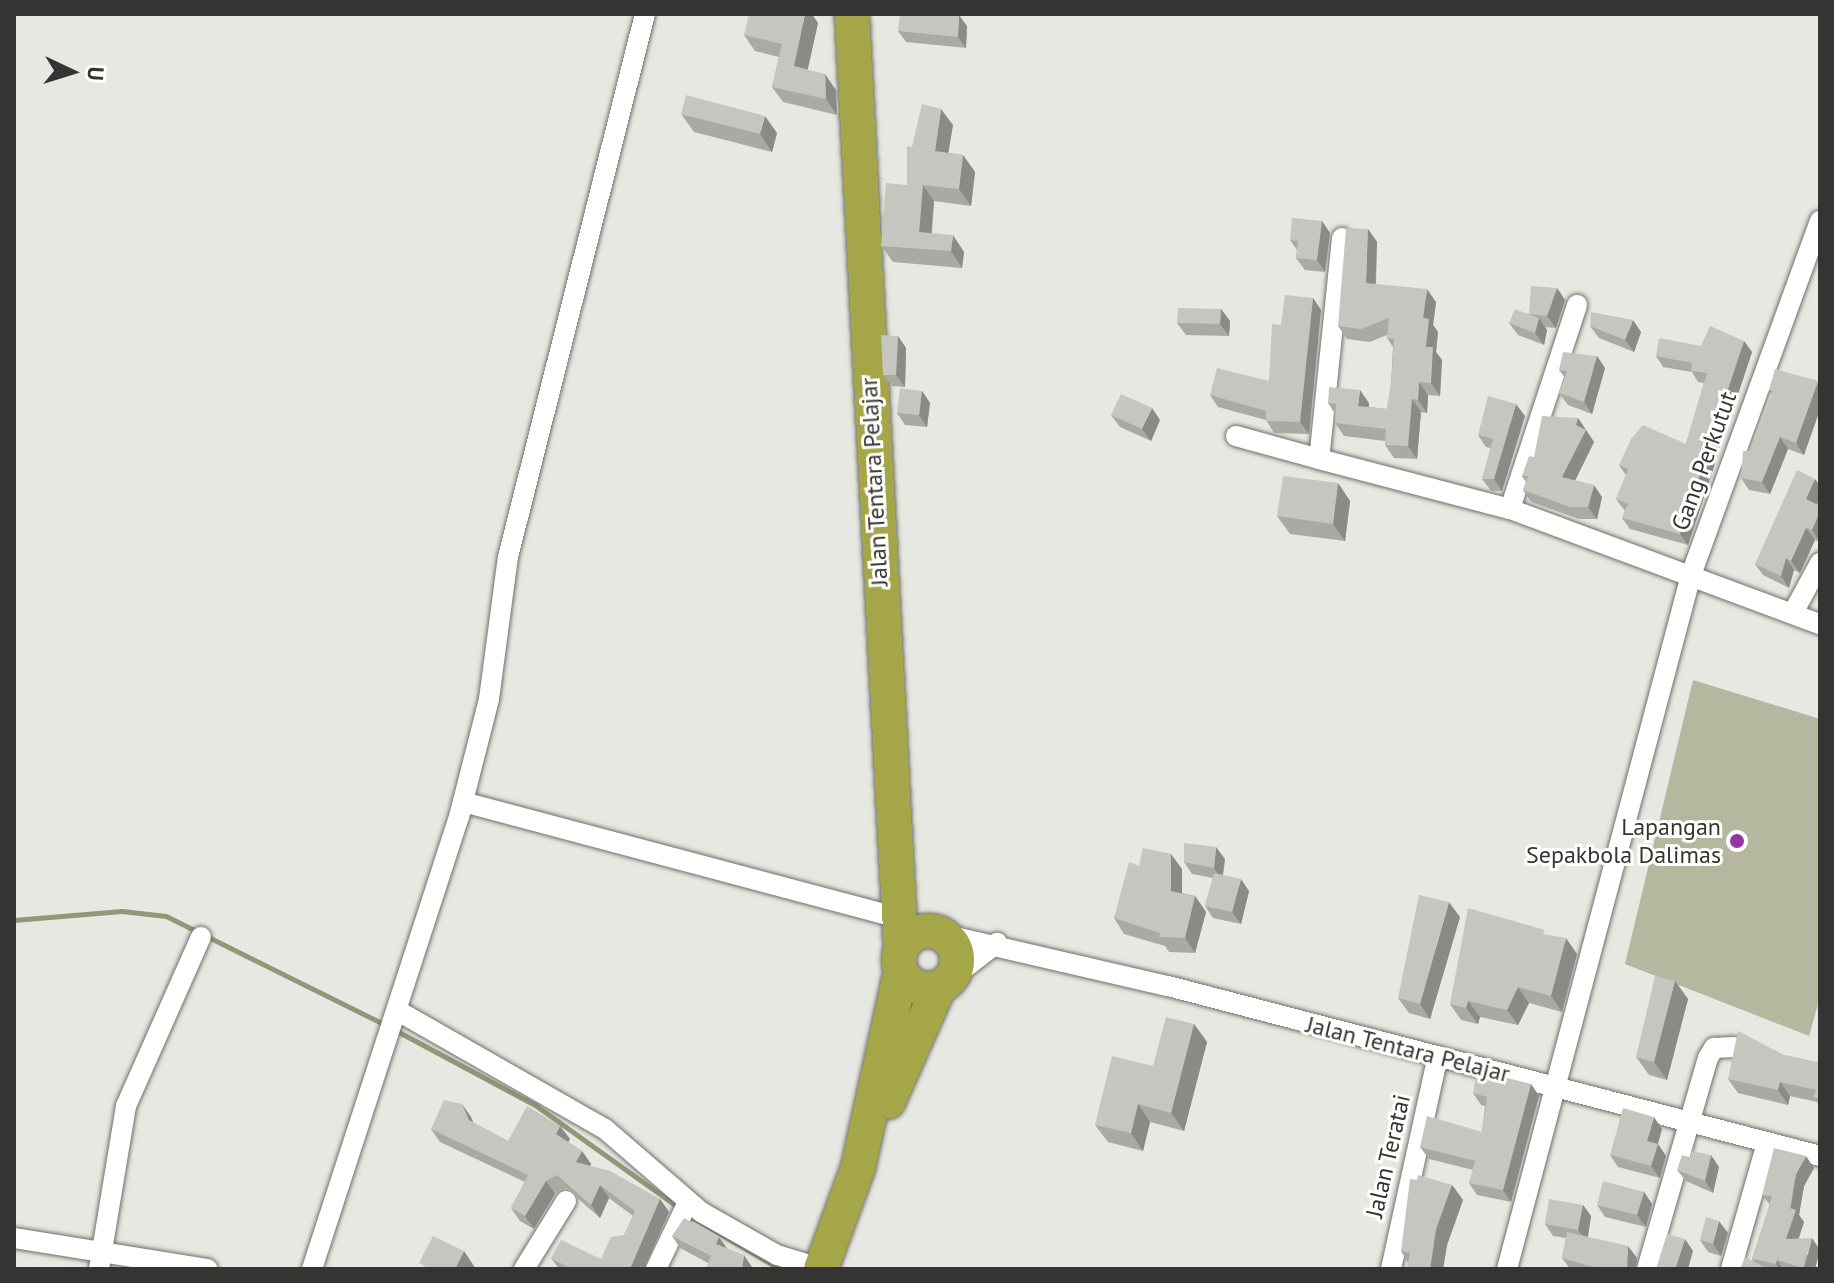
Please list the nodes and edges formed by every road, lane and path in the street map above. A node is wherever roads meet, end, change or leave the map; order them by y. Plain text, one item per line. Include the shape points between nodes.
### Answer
1 (645, 14) edge
2 (852, 14) edge
3 (1820, 221) edge
4 (1342, 238) edge
5 (1577, 305) dead end
6 (1236, 436) dead end
7 (1319, 459) junction
8 (1510, 509) junction
9 (1820, 563) edge
10 (1691, 575) junction
11 (1793, 613) junction
12 (1820, 624) edge
13 (463, 802) junction
14 (201, 937) dead end
15 (915, 940) junction
16 (997, 943) junction
17 (945, 983) junction
18 (396, 1016) junction
19 (1734, 1047) edge
20 (1438, 1056) junction
21 (1559, 1088) junction
22 (1687, 1122) junction
23 (1767, 1143) junction
24 (1820, 1156) edge
25 (858, 1168) junction
26 (566, 1201) dead end
27 (683, 1212) junction
28 (14, 1238) edge
29 (101, 1261) edge
30 (208, 1269) edge
31 (312, 1269) edge
32 (524, 1269) edge
33 (656, 1269) edge
34 (821, 1269) edge
35 (1391, 1269) edge
36 (1507, 1269) edge
37 (1647, 1269) edge
38 (1731, 1269) edge

1 - 13 street via 508,557 489,699
2 - 15 highway, Jalan Tentara Pelajar via 885,692 900,882
3 - 10 street, Gang Perkutut
4 - 7 street
5 - 8 street
6 - 7 street
7 - 8 street
8 - 10 street
9 - 11 street
10 - 11 street
10 - 21 street, Gang Perkutut
11 - 12 street
13 - 15 street, Jalan Tentara Pelajar
13 - 18 street
14 - 29 street via 126,1106
15 - 16 street, Jalan Tentara Pelajar
15 - 17 highway via 920,989
15 - 17 highway via 955,948
15 - 25 highway
16 - 17 street
16 - 20 street, Jalan Tentara Pelajar
17 - 25 highway
18 - 27 street via 541,1087 605,1129
18 - 31 street
19 - 22 street via 1714,1048
20 - 21 street, Jalan Tentara Pelajar
20 - 35 street, Jalan Teratai
21 - 22 street, Jalan Tentara Pelajar
21 - 36 street, Gang Perkutut
22 - 23 street, Jalan Tentara Pelajar
22 - 37 street
23 - 24 street, Jalan Tentara Pelajar
23 - 38 street
25 - 34 highway
26 - 32 street
27 - 33 street
27 - 34 street
28 - 29 street
29 - 30 street

